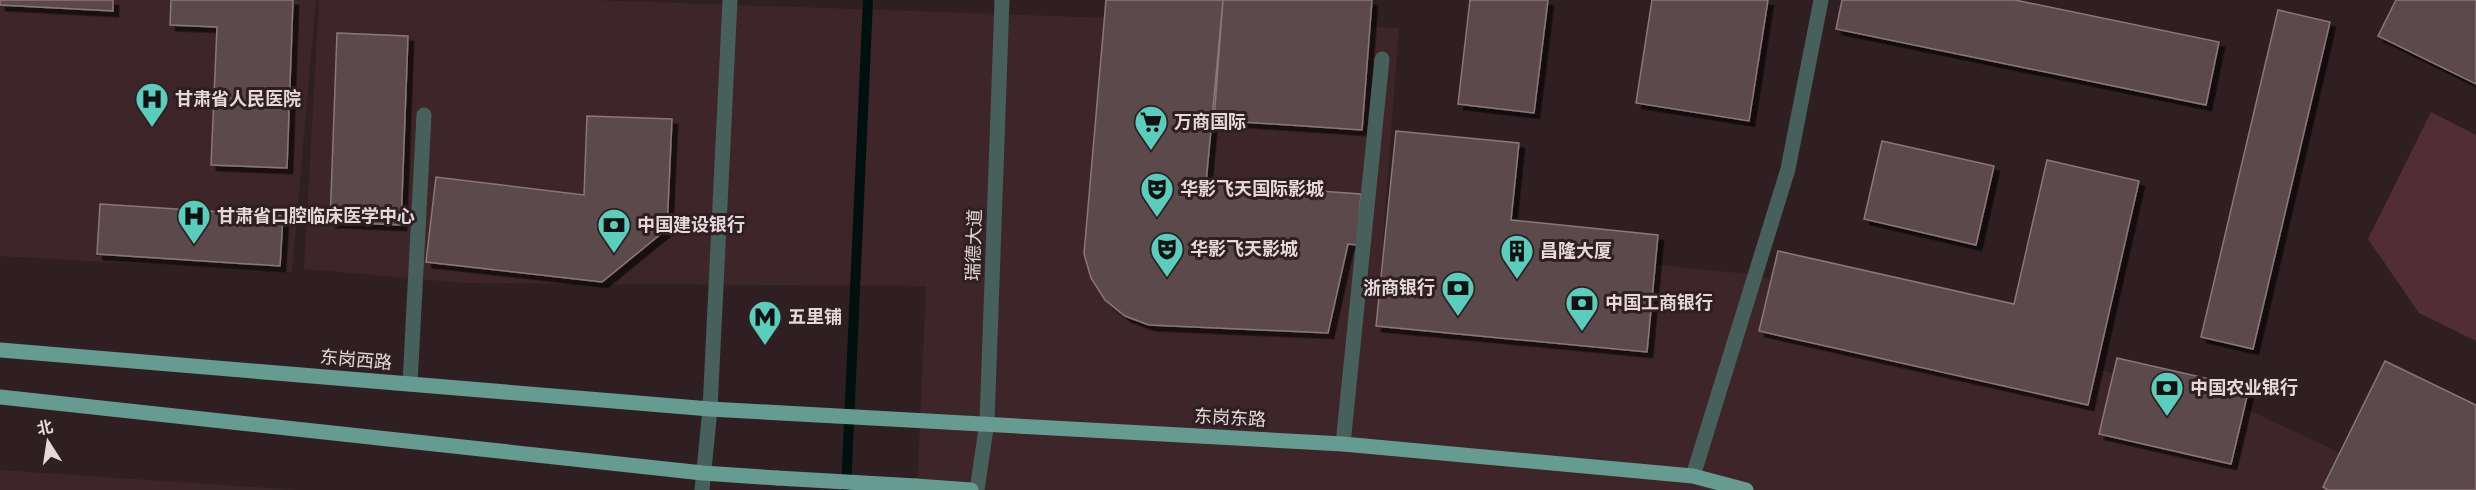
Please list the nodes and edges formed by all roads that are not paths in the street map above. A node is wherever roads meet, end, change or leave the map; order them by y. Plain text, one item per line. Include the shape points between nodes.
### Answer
1 (730, 0) edge
2 (1002, 0) edge
3 (1821, 0) edge
4 (1382, 59) dead end
5 (424, 115) dead end
6 (0, 350) edge
7 (410, 384) junction
8 (0, 397) edge
9 (710, 409) junction
10 (987, 422) junction
11 (1343, 444) junction
12 (704, 473) junction
13 (1693, 476) junction
14 (702, 490) edge
15 (971, 490) edge
16 (977, 490) edge
17 (1746, 490) edge

1 - 9 street
2 - 10 street, 瑞德大道
3 - 13 street via 1788,169
4 - 11 street
5 - 7 street
6 - 7 main road, 东岗西路
7 - 9 main road, 东岗西路
8 - 12 main road
9 - 10 main road, 东岗东路
9 - 12 street
10 - 11 main road, 东岗东路
10 - 16 street, 瑞德大道
11 - 13 main road, 东岗东路
12 - 14 street
12 - 15 main road, bridge
13 - 17 main road, 东岗东路

